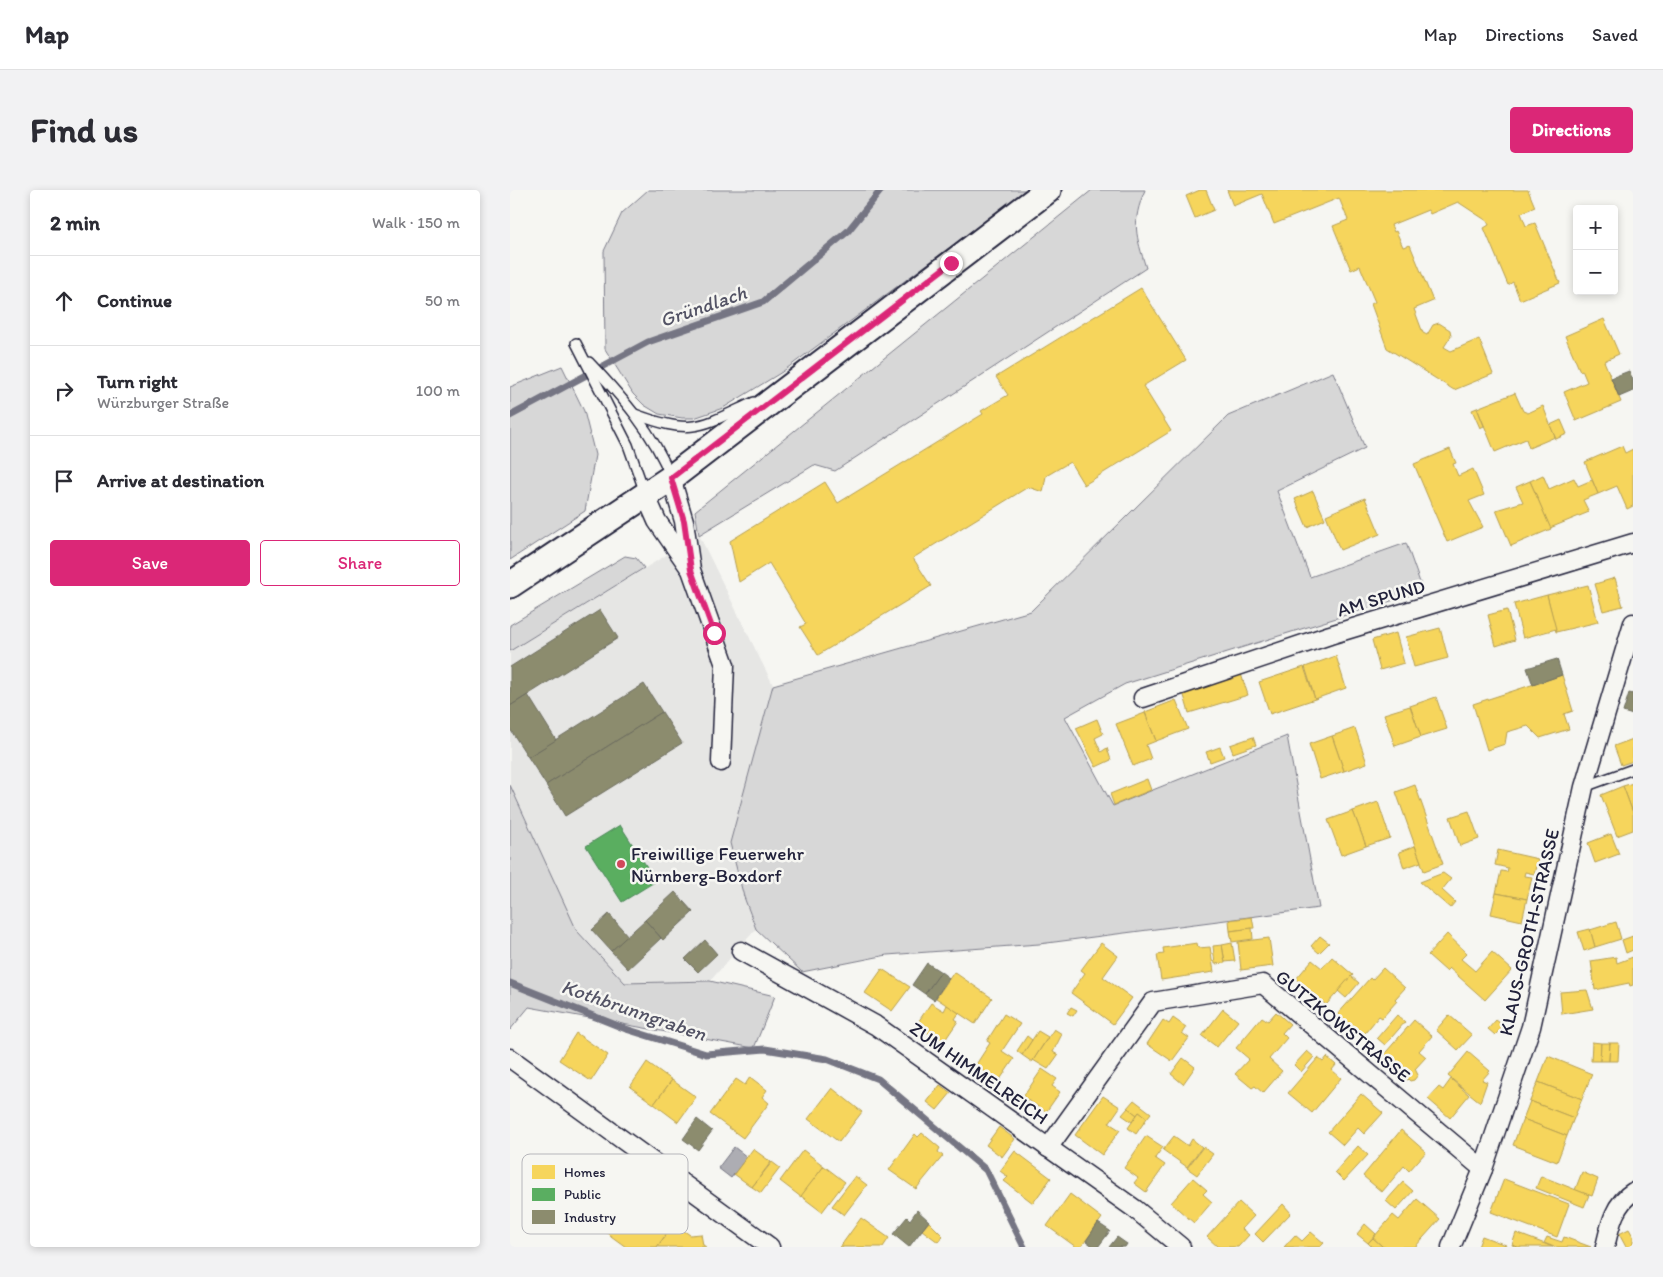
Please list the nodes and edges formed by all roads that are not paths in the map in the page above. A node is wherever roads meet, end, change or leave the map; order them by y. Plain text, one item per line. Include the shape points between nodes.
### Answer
1 (1048, 190) edge
2 (576, 343) dead end
3 (582, 354) junction
4 (793, 384) junction
5 (635, 414) junction
6 (671, 478) junction
7 (646, 496) junction
8 (1633, 543) edge
9 (691, 570) junction
10 (510, 585) edge
11 (1633, 622) edge
12 (1143, 698) dead end
13 (720, 762) dead end
14 (1633, 769) edge
15 (1584, 787) junction
16 (741, 950) dead end
17 (510, 1058) edge
18 (1048, 1148) junction
19 (642, 1154) edge
20 (1483, 1169) junction
21 (688, 1187) edge
22 (1633, 1192) edge
23 (770, 1247) edge
24 (1181, 1247) edge
25 (1451, 1247) edge
26 (1605, 1247) edge

1 - 4 main road
2 - 3 lane
3 - 5 lane
3 - 7 lane via 628,445
4 - 5 lane via 708,424 688,428 673,427
4 - 6 main road
5 - 6 lane via 654,442
6 - 7 main road
6 - 9 street via 684,521
7 - 9 street via 657,521
7 - 10 main road
8 - 12 street, AM SPUND via 1330,635
9 - 13 street via 725,665
11 - 15 street, KLAUS-GROTH-STRASSE
14 - 15 lane
15 - 20 street, KLAUS-GROTH-STRASSE via 1531,1027
16 - 18 street, ZUM HIMMELREICH via 876,1025
17 - 19 street
18 - 20 street, GUTZKOWSTRASSE via 1153,1002 1263,984
18 - 24 street, ZUM HIMMELREICH via 1135,1209
20 - 25 street, KLAUS-GROTH-STRASSE
21 - 23 street
22 - 26 street via 1623,1198 1612,1218

